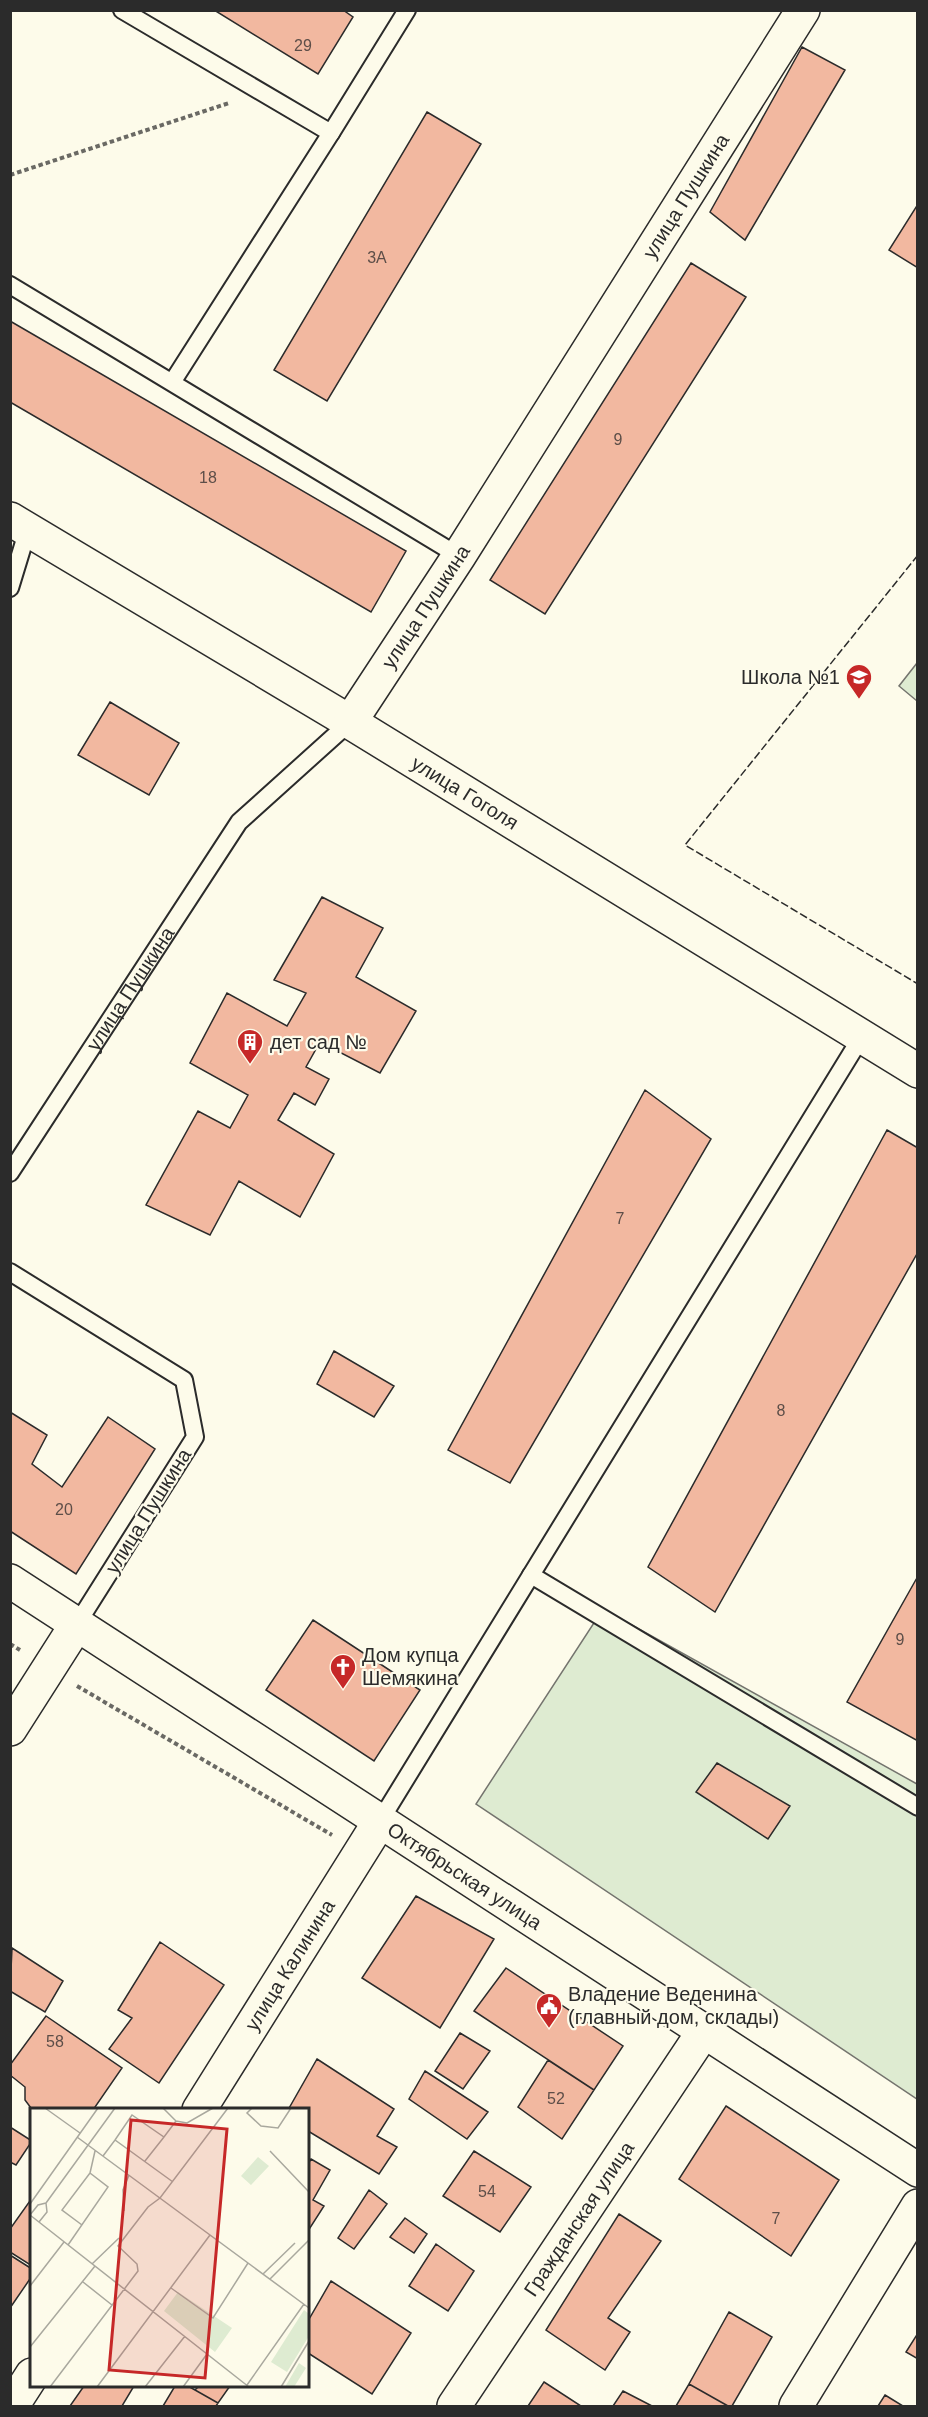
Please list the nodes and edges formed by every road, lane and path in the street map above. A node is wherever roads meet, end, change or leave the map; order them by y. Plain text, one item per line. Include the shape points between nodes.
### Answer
1 (122, 10) edge
2 (407, 10) edge
3 (803, 10) edge
4 (262, 92) junction
5 (331, 133) junction
6 (10, 176) edge
7 (10, 285) edge
8 (173, 381) junction
9 (19, 524) edge
10 (459, 556) junction
11 (10, 588) edge
12 (350, 722) junction
13 (862, 1036) junction
14 (918, 1071) edge
15 (10, 1173) edge
16 (10, 1272) edge
17 (531, 1575) junction
18 (10, 1581) edge
19 (77, 1624) junction
20 (10, 1729) edge
21 (918, 1807) edge
22 (380, 1821) junction
23 (704, 2031) junction
24 (200, 2108) edge
25 (918, 2170) edge
26 (918, 2206) edge
27 (30, 2378) edge
28 (12, 2406) edge
29 (454, 2406) edge
30 (796, 2406) edge

1 - 4 lane
2 - 5 lane
3 - 10 street, улица Пушкина
4 - 5 lane
4 - 6 path
5 - 8 lane
7 - 8 lane
8 - 10 lane
9 - 11 lane
9 - 12 street, улица Гоголя
10 - 12 street, улица Пушкина
12 - 13 street, улица Гоголя
12 - 15 lane, улица Пушкина via 239,822
13 - 14 street, улица Гоголя
13 - 17 lane
16 - 19 lane, улица Пушкина via 184,1380 195,1437
17 - 21 lane
17 - 22 lane
18 - 19 street, Октябрьская улица
19 - 20 street
19 - 22 street, Октябрьская улица
22 - 23 street, Октябрьская улица
22 - 24 street, улица Калинина
23 - 25 street, Октябрьская улица
23 - 29 street, Гражданская улица
26 - 30 street
27 - 28 street

